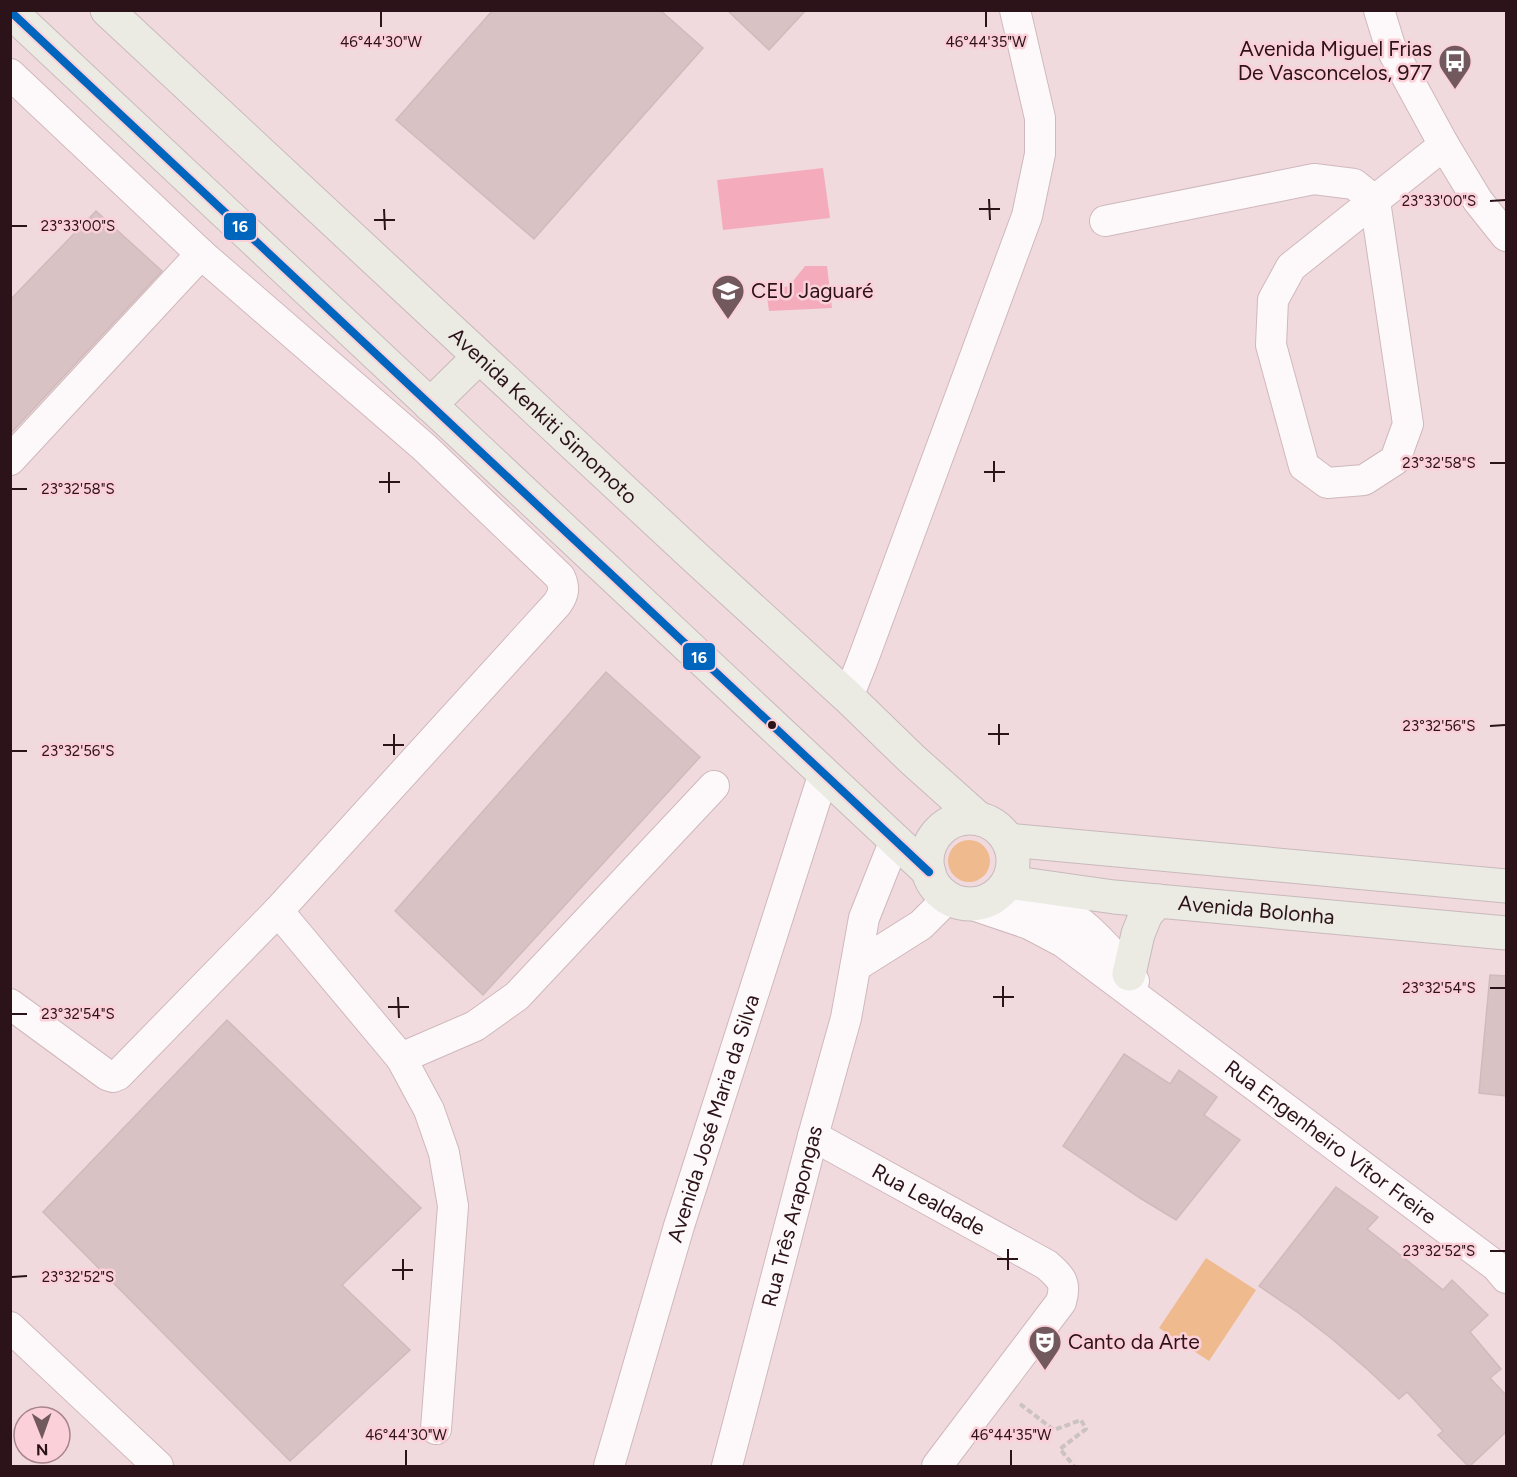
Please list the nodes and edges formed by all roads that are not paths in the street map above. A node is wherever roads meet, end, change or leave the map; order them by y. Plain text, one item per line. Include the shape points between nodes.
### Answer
1 (107, 10) edge
2 (1015, 10) edge
3 (1379, 10) edge
4 (10, 11) edge
5 (10, 74) edge
6 (1444, 145) junction
7 (1375, 201) junction
8 (1105, 221) dead end
9 (1506, 236) edge
10 (201, 254) junction
11 (479, 357) junction
12 (430, 405) junction
13 (10, 460) edge
14 (848, 697) junction
15 (824, 773) junction
16 (714, 786) dead end
17 (980, 819) junction
18 (895, 840) junction
19 (1008, 840) junction
20 (928, 872) junction
21 (1006, 884) junction
22 (1506, 886) edge
23 (957, 901) junction
24 (1158, 901) junction
25 (278, 911) junction
26 (1506, 933) edge
27 (856, 966) junction
28 (1129, 974) junction
29 (11, 1005) edge
30 (1152, 1009) junction
31 (401, 1058) junction
32 (813, 1136) junction
33 (1503, 1270) edge
34 (10, 1326) edge
35 (436, 1429) dead end
36 (158, 1467) edge
37 (609, 1467) edge
38 (727, 1467) edge
39 (937, 1467) edge

1 - 11 main road, Avenida Kenkiti Simomoto
2 - 14 street via 1040,118 1040,154 1027,216
3 - 6 street via 1390,46
4 - 12 main road
5 - 10 street
6 - 7 street
6 - 9 street via 1478,201
7 - 7 street via 1291,267 1273,300 1271,345 1304,466 1327,483 1364,480 1395,460 1408,424
7 - 8 street via 1354,184 1314,180
10 - 13 street
10 - 25 street via 424,447 560,577 564,587 556,604
11 - 12 main road
11 - 14 main road, Avenida Kenkiti Simomoto
12 - 15 main road
14 - 17 main road, Avenida Kenkiti Simomoto
15 - 18 main road
15 - 37 street, Avenida José Maria da Silva via 679,1226
16 - 31 street via 517,996 475,1026
17 - 19 main road via 999,829
17 - 20 main road via 966,818 941,829 928,850
18 - 20 main road
18 - 27 street via 864,918
19 - 21 main road via 1013,866
19 - 22 main road
20 - 23 main road via 939,890
21 - 23 main road via 980,903
21 - 24 main road, Avenida Bolonha
21 - 28 street, Rua Engenheiro Vítor Freire via 1078,920
23 - 27 street
23 - 30 street, Rua Engenheiro Vítor Freire via 1042,930
24 - 26 main road, Avenida Bolonha
24 - 28 main road via 1146,914 1138,934
25 - 29 street via 116,1076 107,1075
25 - 31 street
27 - 32 street, Rua Três Arapongas via 846,1018
28 - 30 street, Rua Engenheiro Vítor Freire
30 - 33 street, Rua Engenheiro Vítor Freire
31 - 35 street via 429,1110 444,1153 453,1206
32 - 38 street, Rua Três Arapongas
32 - 39 street, Rua Lealdade via 1047,1265 1062,1280 1061,1302
34 - 36 street

